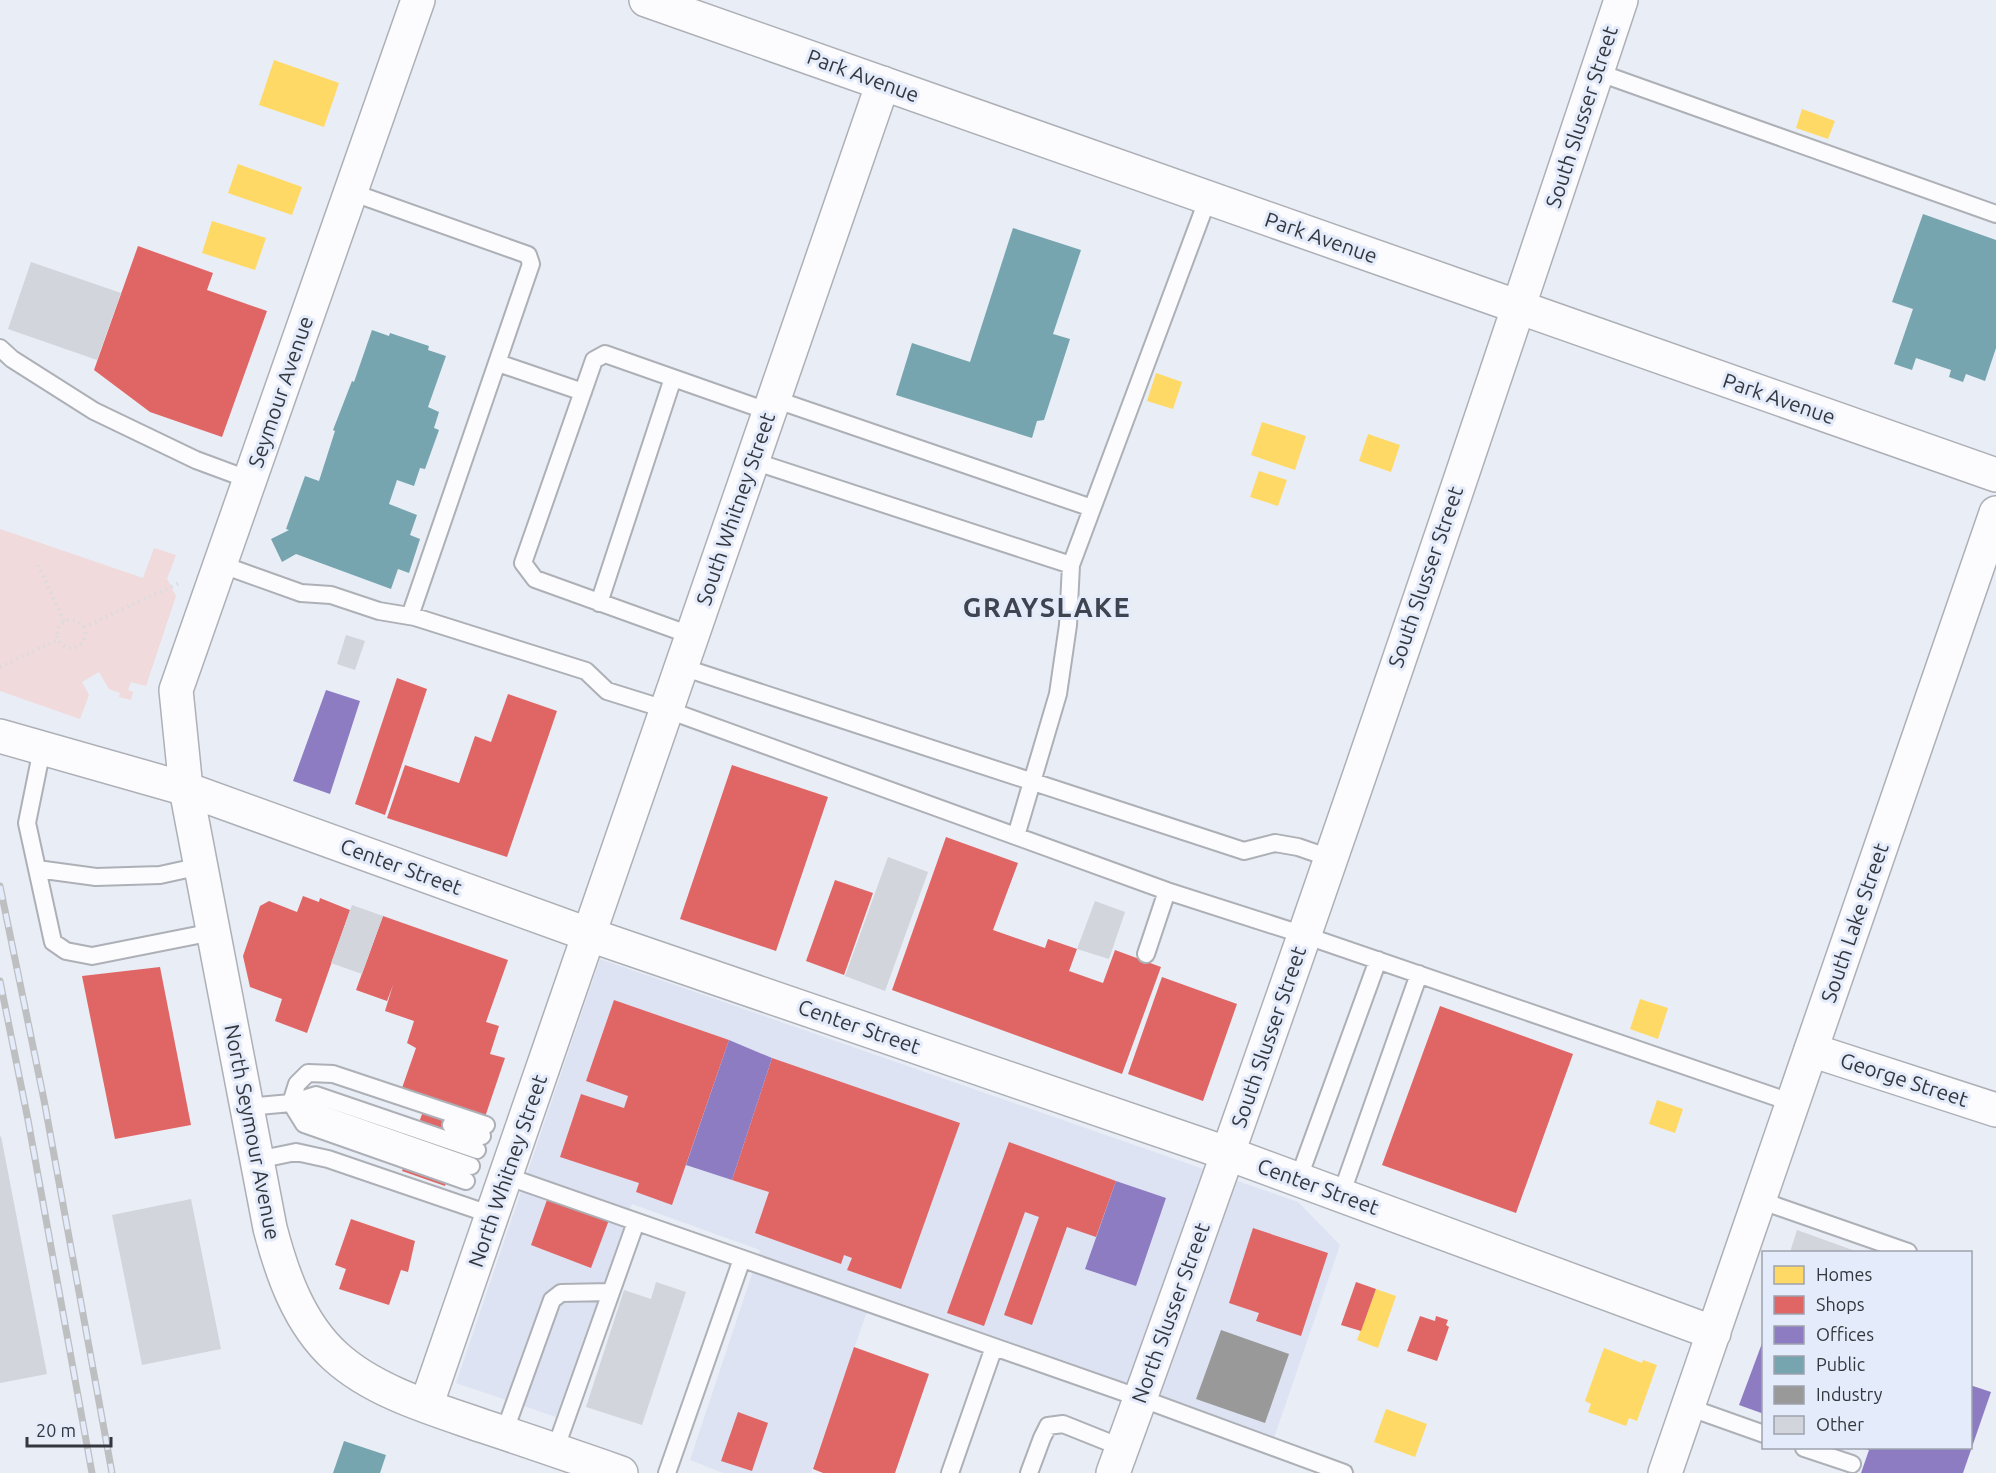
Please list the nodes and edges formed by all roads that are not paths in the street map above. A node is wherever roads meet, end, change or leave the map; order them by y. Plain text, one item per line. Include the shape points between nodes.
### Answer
1 (418, 0) edge
2 (646, 0) edge
3 (1621, 0) edge
4 (1597, 72) junction
5 (883, 83) junction
6 (351, 192) junction
7 (1208, 198) junction
8 (1996, 214) edge
9 (1519, 307) junction
10 (0, 348) edge
11 (498, 363) junction
12 (673, 378) junction
13 (583, 392) junction
14 (772, 406) junction
15 (753, 460) junction
16 (1996, 475) edge
17 (250, 480) junction
18 (1092, 508) junction
19 (1996, 513) edge
20 (220, 564) junction
21 (1071, 565) junction
22 (599, 603) junction
23 (410, 616) junction
24 (693, 636) junction
25 (682, 667) junction
26 (668, 710) junction
27 (0, 736) edge
28 (42, 748) junction
29 (1032, 782) junction
30 (186, 789) junction
31 (1016, 836) junction
32 (1330, 858) junction
33 (201, 866) junction
34 (37, 869) junction
35 (1167, 891) junction
36 (213, 932) junction
37 (590, 935) junction
38 (1304, 935) junction
39 (1146, 954) dead end
40 (1378, 960) junction
41 (1419, 974) junction
42 (1811, 1050) junction
43 (291, 1103) junction
44 (1793, 1103) junction
45 (247, 1107) junction
46 (1996, 1110) edge
47 (1229, 1154) junction
48 (257, 1160) junction
49 (469, 1174) dead end
50 (506, 1176) junction
51 (1298, 1180) junction
52 (1341, 1195) junction
53 (1759, 1200) junction
54 (492, 1215) junction
55 (636, 1222) junction
56 (1905, 1251) edge
57 (742, 1259) junction
58 (611, 1292) junction
59 (1714, 1332) junction
60 (994, 1347) junction
61 (1140, 1398) junction
62 (426, 1406) junction
63 (1688, 1407) junction
64 (504, 1433) junction
65 (1762, 1433) edge
66 (1807, 1449) edge
67 (555, 1450) junction
68 (1118, 1460) edge
69 (1852, 1464) dead end
70 (1669, 1472) edge
71 (621, 1473) edge
72 (667, 1473) edge
73 (950, 1473) edge
74 (1029, 1473) edge
75 (1344, 1473) edge

1 - 6 street, Seymour Avenue
2 - 5 street, Park Avenue
3 - 4 street, South Slusser Street
4 - 8 lane
4 - 9 street, South Slusser Street
5 - 7 street, Park Avenue
5 - 14 street, South Whitney Street
6 - 11 lane via 528,255 531,264
6 - 17 street, Seymour Avenue
7 - 9 street, Park Avenue
7 - 18 lane
9 - 16 street, Park Avenue
9 - 32 street, South Slusser Street
10 - 17 lane via 93,411 196,460
11 - 13 lane
11 - 23 lane
12 - 13 lane via 604,354 594,360
12 - 14 lane
12 - 22 lane
13 - 22 lane via 523,562 535,579
14 - 15 street, South Whitney Street
14 - 18 lane
15 - 21 lane
15 - 24 street, South Whitney Street
17 - 20 street, Seymour Avenue
18 - 21 lane
19 - 42 street, South Lake Street
20 - 23 lane via 301,593 332,595 379,611
20 - 30 street, Seymour Avenue via 176,690
21 - 29 lane via 1068,625 1058,694
22 - 24 lane
23 - 26 lane via 586,671 607,691
24 - 25 street, South Whitney Street
25 - 26 street, South Whitney Street
25 - 29 lane
26 - 31 lane
26 - 37 street, South Whitney Street
27 - 28 street, Center Street
28 - 30 street, Center Street
28 - 34 lane via 27,823
29 - 31 lane
29 - 32 lane via 1244,851 1275,843
30 - 33 street, North Seymour Avenue
30 - 37 street, Center Street
31 - 35 lane
32 - 38 street, South Slusser Street
33 - 34 lane via 160,875 96,877
33 - 36 street, North Seymour Avenue
34 - 36 lane via 53,942 66,951 92,956
35 - 38 lane
35 - 39 lane
36 - 45 street, North Seymour Avenue
37 - 47 street, Center Street
37 - 50 street, North Whitney Street
38 - 40 lane
38 - 47 street, South Slusser Street
40 - 41 lane
40 - 51 lane
41 - 44 lane
41 - 52 lane
42 - 44 street, South Lake Street
42 - 46 street, George Street
43 - 43 lane via 297,1084 308,1073 333,1074 482,1137 316,1095
43 - 45 lane
43 - 49 lane
44 - 53 street, South Lake Street
45 - 48 street, North Seymour Avenue
47 - 51 street, Center Street
47 - 61 street, North Slusser Street
48 - 54 lane via 296,1152 328,1159
48 - 62 street, North Seymour Avenue via 279,1264 313,1330 334,1356 360,1377
50 - 54 street, North Whitney Street
50 - 55 lane
51 - 52 street, Center Street
52 - 59 street, Center Street
53 - 56 lane
53 - 59 street, South Lake Street
54 - 62 street, North Whitney Street
55 - 57 lane
55 - 58 lane
57 - 60 lane
57 - 72 lane
58 - 64 lane via 561,1293 552,1300
58 - 67 lane
59 - 63 street, South Lake Street
60 - 61 lane
60 - 73 lane
61 - 68 street, North Slusser Street
61 - 75 lane
62 - 64 street, North Seymour Avenue
63 - 65 lane
63 - 70 street, South Lake Street
64 - 67 street, North Seymour Avenue
66 - 69 lane
67 - 71 street, North Seymour Avenue
68 - 74 lane via 1063,1424 1048,1426

